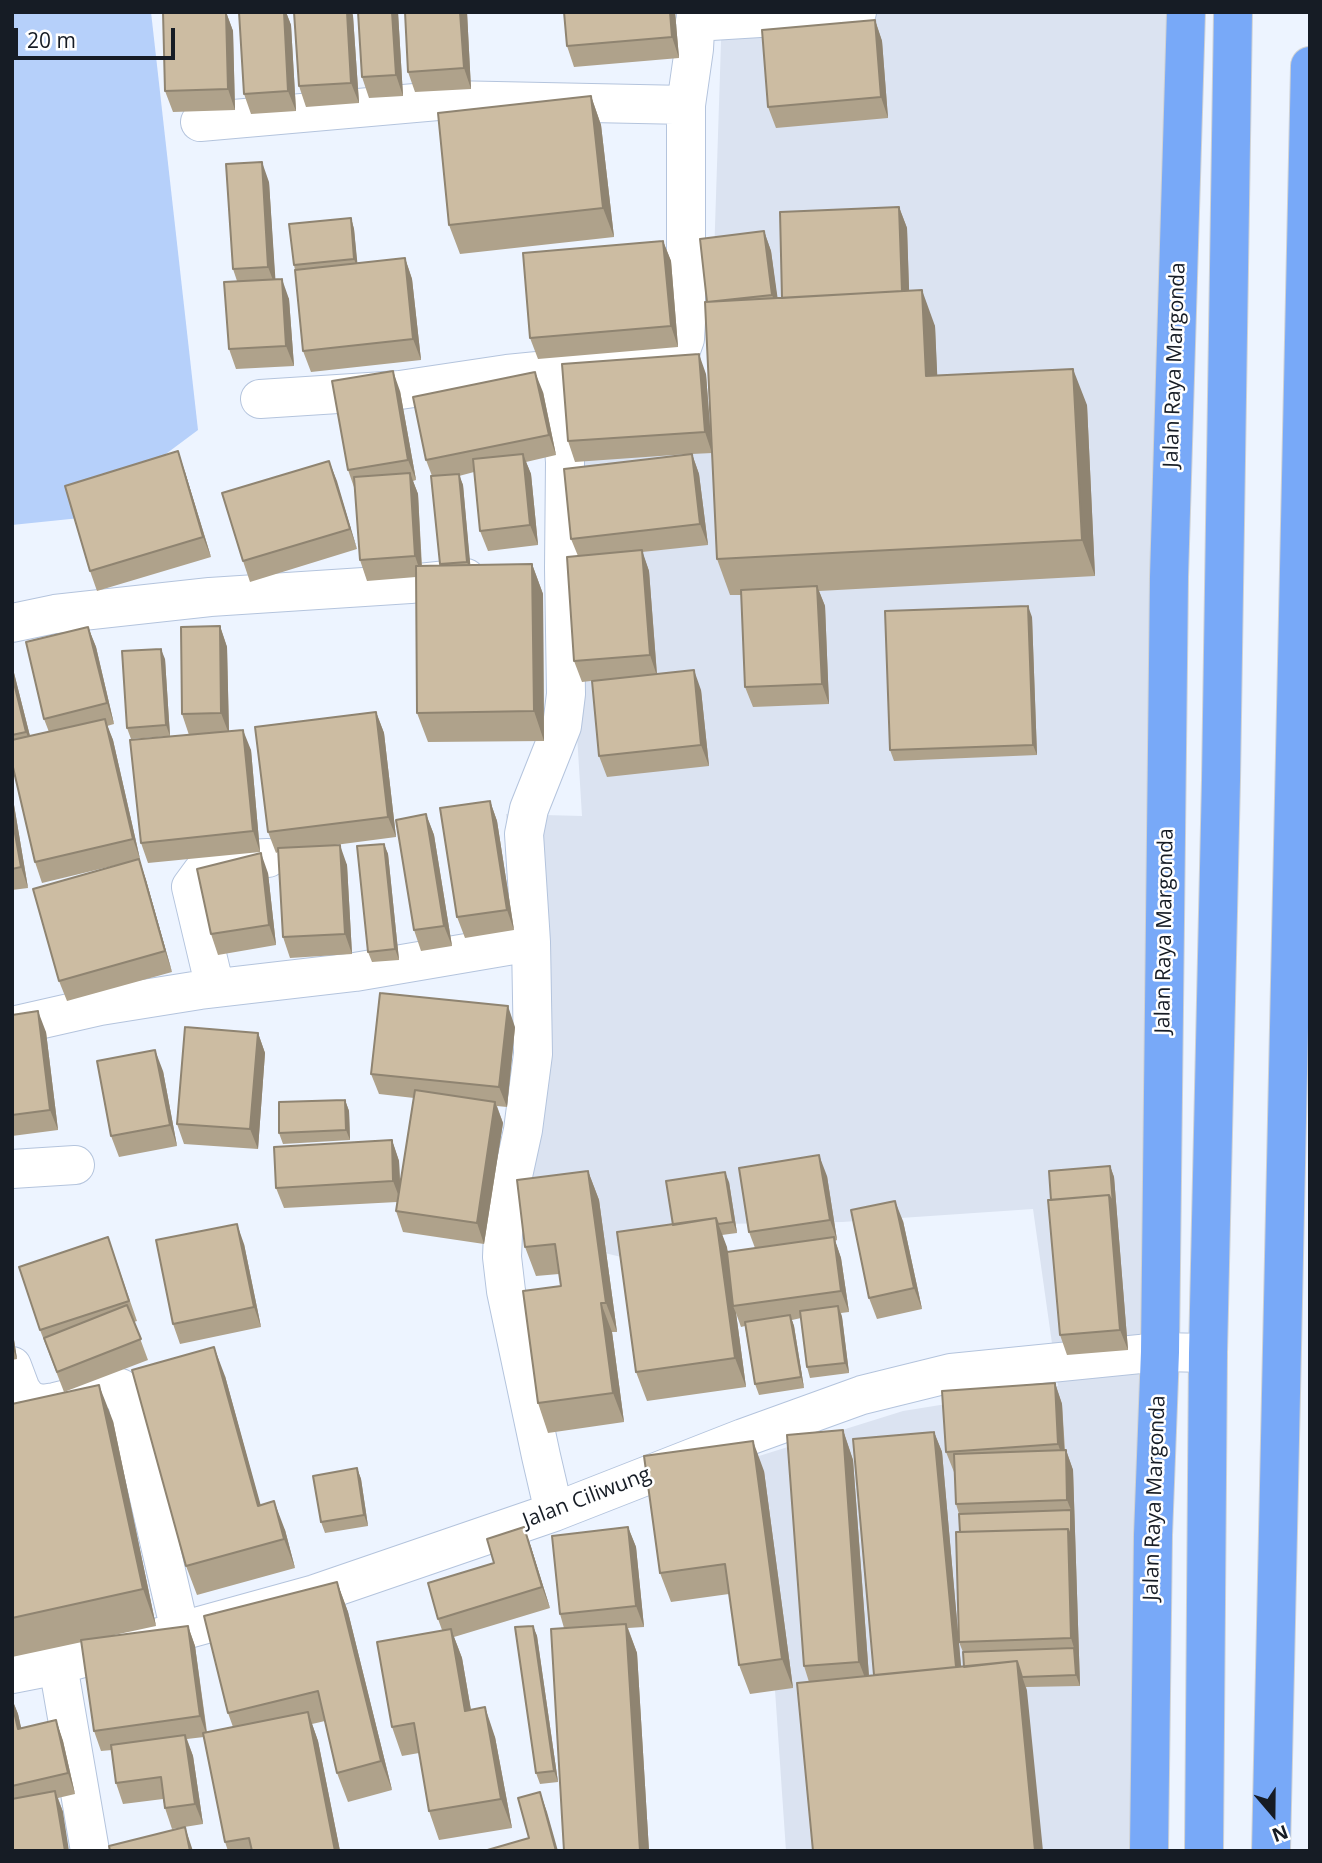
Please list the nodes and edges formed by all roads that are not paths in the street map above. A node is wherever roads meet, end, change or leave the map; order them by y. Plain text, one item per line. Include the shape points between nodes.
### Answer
1 (857, 12) edge
2 (1186, 12) edge
3 (1233, 12) edge
4 (695, 17) edge
5 (1310, 66) edge
6 (686, 104) junction
7 (200, 122) dead end
8 (558, 369) junction
9 (260, 399) dead end
10 (564, 568) junction
11 (12, 623) edge
12 (268, 858) edge
13 (531, 942) junction
14 (215, 988) junction
15 (12, 1026) edge
16 (75, 1165) dead end
17 (12, 1170) edge
18 (1160, 1352) junction
19 (1208, 1353) junction
20 (12, 1366) edge
21 (554, 1512) junction
22 (180, 1631) junction
23 (58, 1665) junction
24 (12, 1674) edge
25 (90, 1851) edge
26 (1149, 1851) edge
27 (1203, 1851) edge
28 (1272, 1851) edge

1 - 4 street
2 - 18 highway, Jalan Raya Margonda via 1169,577
3 - 19 highway
4 - 6 street
5 - 28 highway
6 - 7 street via 449,100
6 - 8 street via 686,321 681,350 654,364
8 - 9 street via 400,390
8 - 10 street via 565,463
10 - 11 street via 210,597
10 - 13 street via 566,694 562,726 528,809 524,834
12 - 14 street via 225,860 202,872 191,887
13 - 14 street via 355,972
13 - 21 street via 533,1054 502,1257
14 - 15 street
16 - 17 street
18 - 19 street, Jalan Ciliwung
18 - 21 street, Jalan Ciliwung via 951,1373 862,1395
18 - 26 highway, Jalan Raya Margonda
19 - 27 highway
20 - 22 street via 27,1398 42,1404 116,1387 125,1394
21 - 22 street, Jalan Ciliwung via 315,1594
22 - 23 street, Jalan Ciliwung
23 - 24 street, Jalan Ciliwung
23 - 25 street

